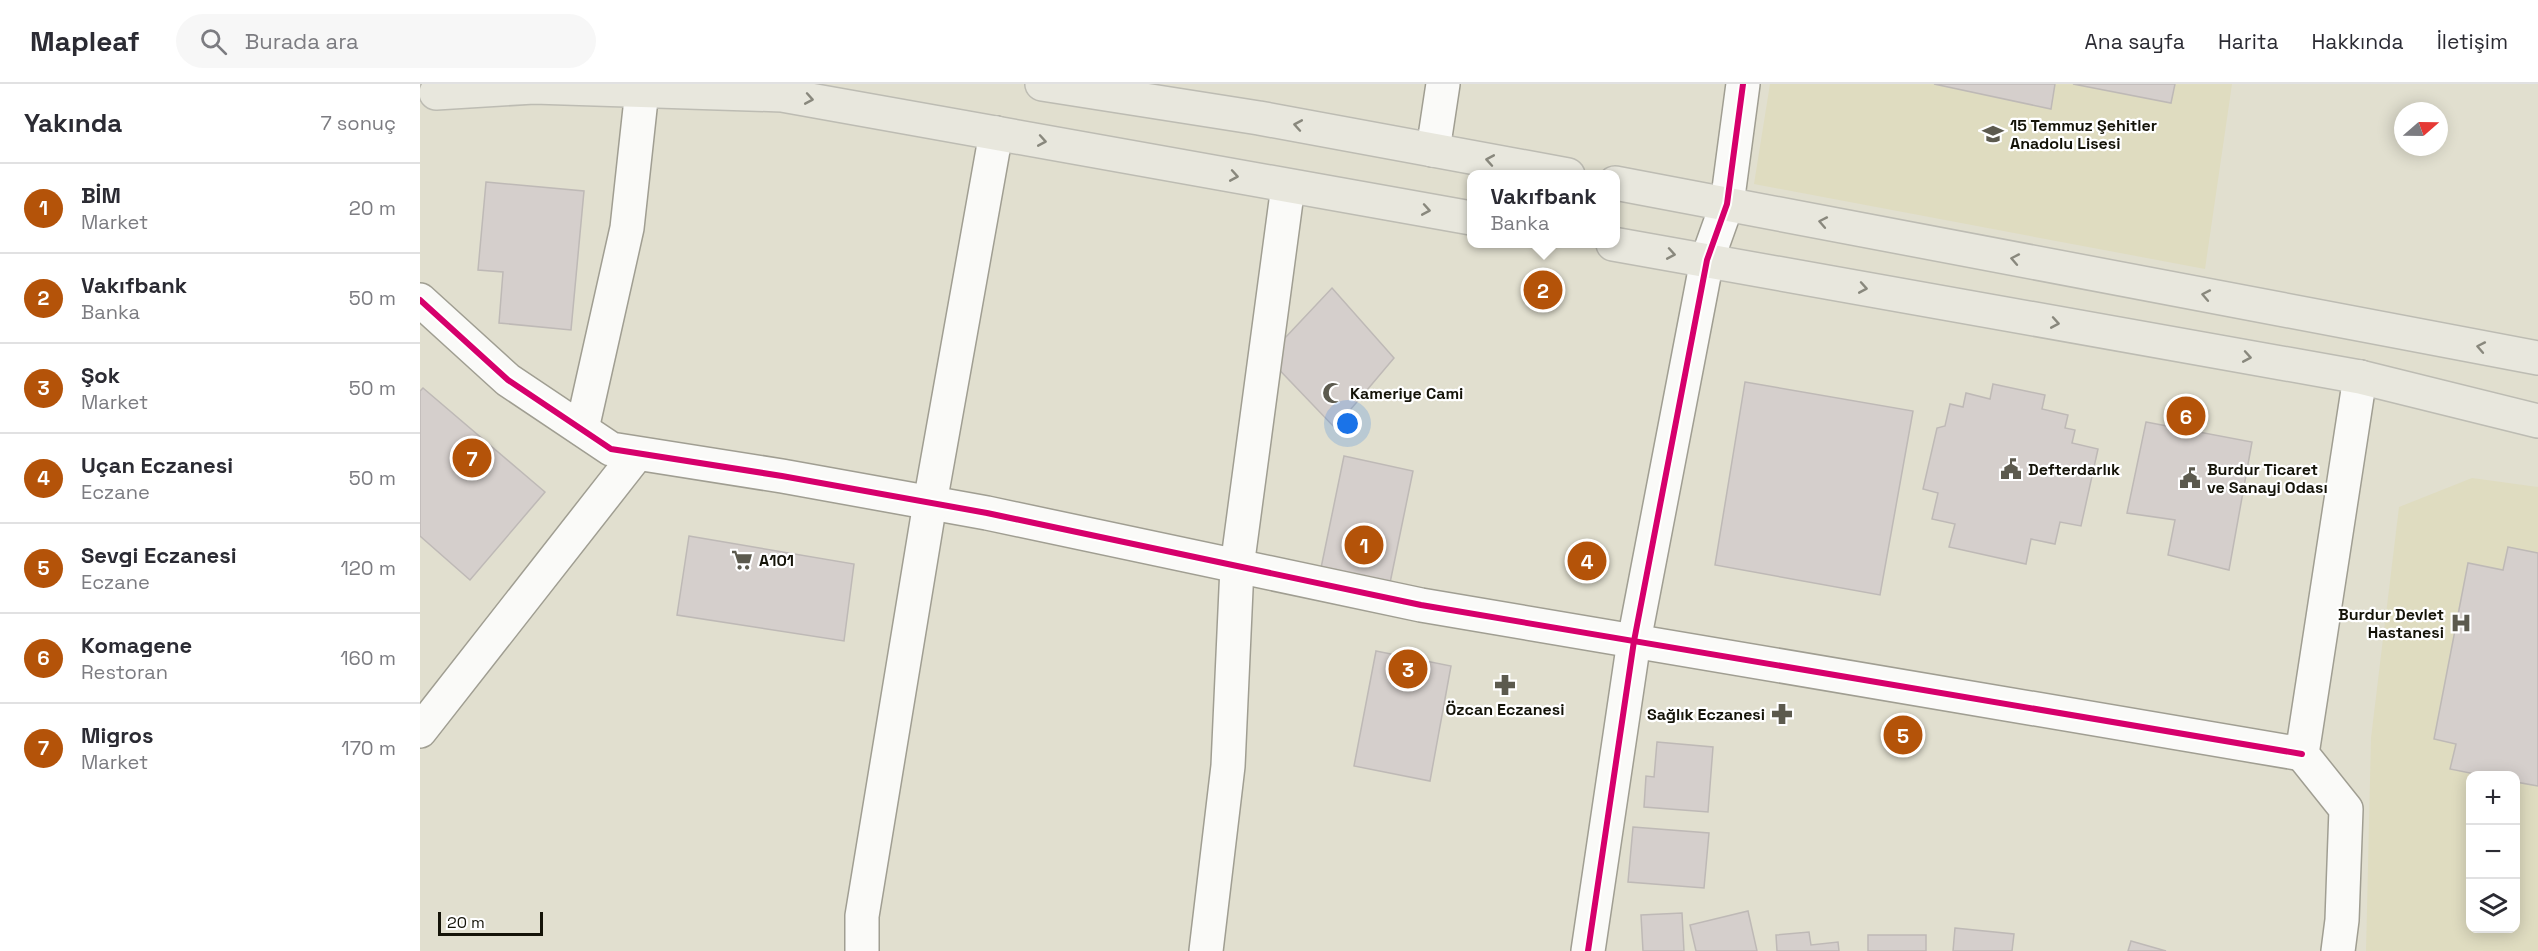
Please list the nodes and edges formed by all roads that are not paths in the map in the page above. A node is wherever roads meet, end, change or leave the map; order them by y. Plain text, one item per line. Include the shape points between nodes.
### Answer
1 (1042, 84) edge
2 (1443, 84) edge
3 (1743, 84) edge
4 (642, 90) junction
5 (432, 93) edge
6 (996, 133) junction
7 (1433, 150) junction
8 (1546, 170) edge
9 (1620, 184) edge
10 (1288, 186) junction
11 (1727, 204) junction
12 (1467, 217) edge
13 (1620, 244) edge
14 (1707, 260) junction
15 (420, 300) edge
16 (2538, 358) edge
17 (2360, 377) junction
18 (2538, 421) edge
19 (582, 429) junction
20 (637, 454) junction
21 (930, 503) junction
22 (1237, 567) junction
23 (1634, 641) junction
24 (420, 731) edge
25 (2302, 754) junction
26 (862, 951) edge
27 (1206, 951) edge
28 (1588, 951) edge
29 (2338, 951) edge

7 -> 1 main road
2 - 7 street
3 - 11 street
4 - 5 main road via 534,87
4 -> 6 main road via 782,94
4 - 19 street via 627,228
6 -> 10 main road
6 - 21 street
8 -> 7 main road
9 - 11 main road
10 -> 12 main road
10 - 22 street
11 - 14 street
16 -> 11 main road
13 -> 14 main road
14 -> 17 main road
14 - 23 street
15 - 19 street via 508,380
17 - 18 main road
17 - 25 street
19 - 20 street via 611,449
20 - 21 street
20 - 24 street
21 - 22 street
21 - 26 street via 862,916
22 - 23 street via 1421,605
22 - 27 street via 1228,766
23 - 25 street
23 - 28 street
25 - 29 street via 2346,809

